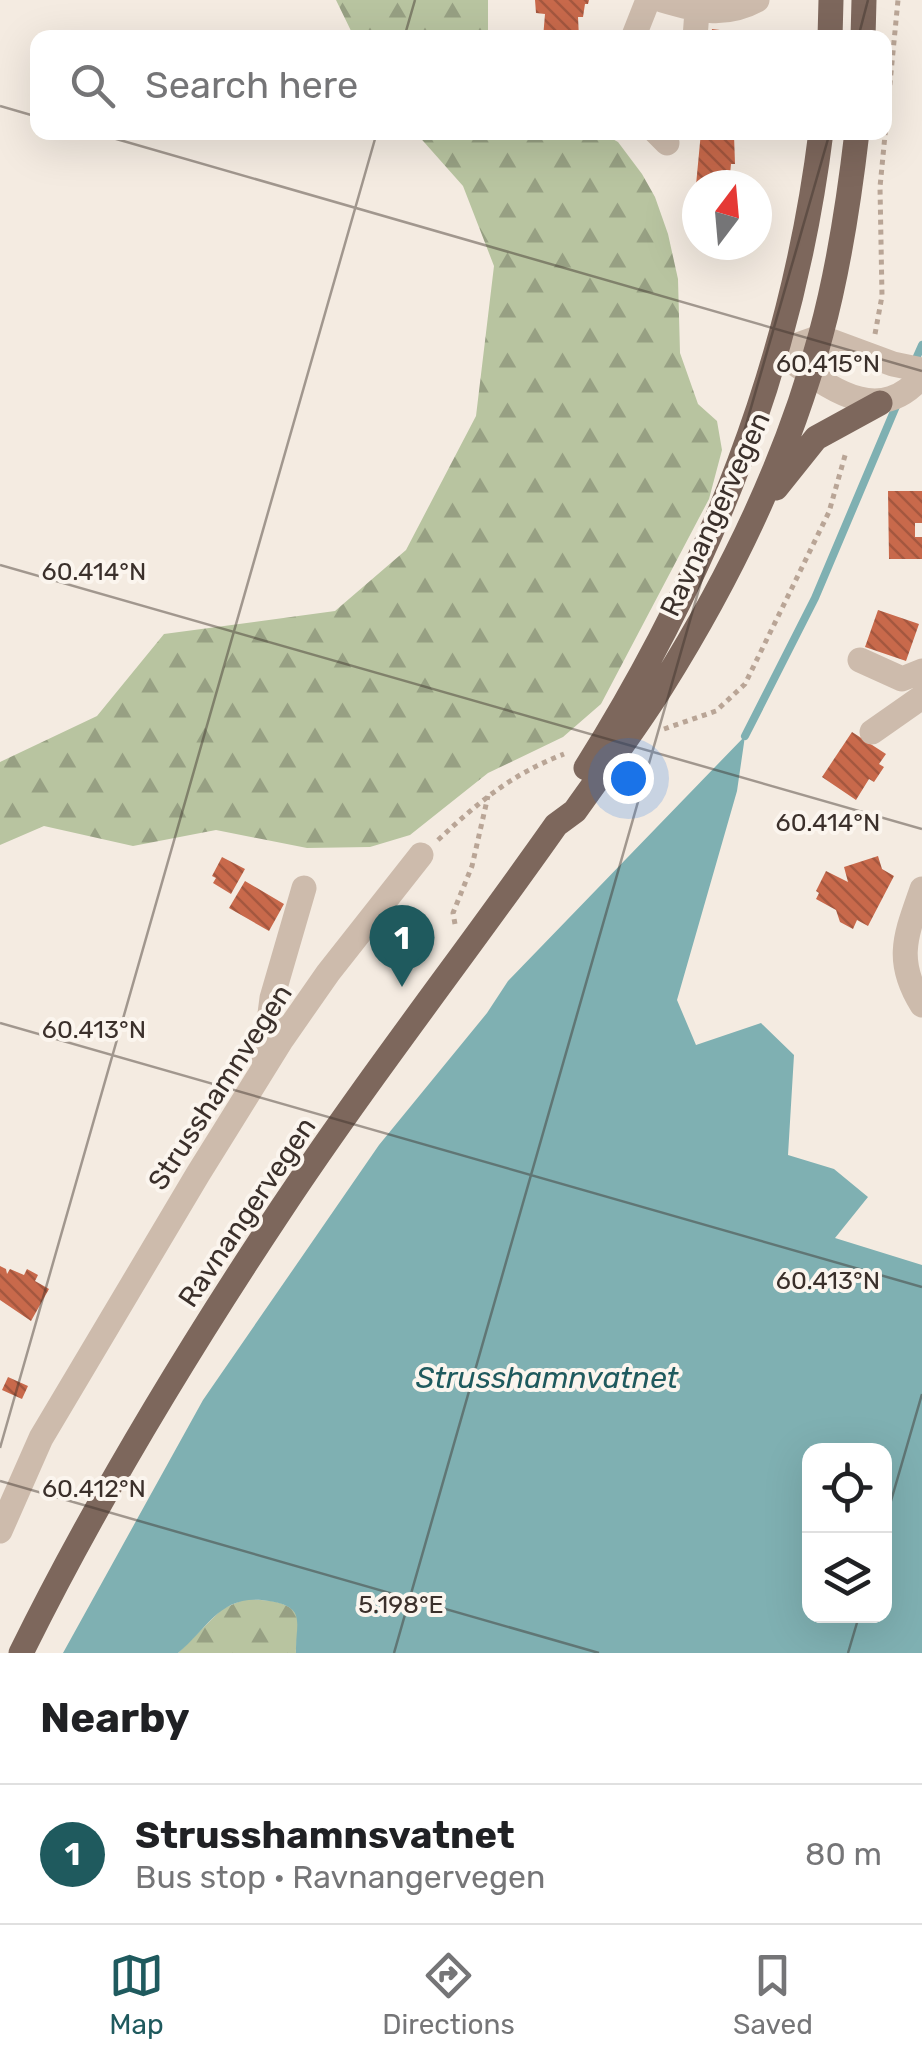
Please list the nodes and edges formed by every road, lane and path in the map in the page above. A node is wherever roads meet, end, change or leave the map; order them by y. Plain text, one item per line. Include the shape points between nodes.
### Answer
1 (648, 0) edge
2 (662, 0) edge
3 (757, 0) edge
4 (832, 0) edge
5 (864, 0) edge
6 (898, 0) edge
7 (697, 10) junction
8 (635, 30) edge
9 (696, 30) edge
10 (830, 30) edge
11 (863, 30) edge
12 (892, 62) edge
13 (820, 140) edge
14 (856, 140) edge
15 (885, 140) edge
16 (820, 337) junction
17 (778, 352) junction
18 (869, 356) junction
19 (809, 372) junction
20 (922, 373) edge
21 (880, 403) junction
22 (851, 429) junction
23 (747, 530) junction
24 (860, 660) dead end
25 (922, 671) edge
26 (922, 697) edge
27 (633, 729) junction
28 (872, 732) dead end
29 (592, 757) junction
30 (489, 793) junction
31 (421, 855) joint
32 (400, 879) junction
33 (304, 888) dead end
34 (922, 889) edge
35 (462, 954) junction
36 (412, 968) dead end
37 (918, 993) edge
38 (266, 1065) junction
39 (0, 1531) edge
40 (21, 1653) edge

1 - 8 street
2 - 7 street
3 - 7 street via 728,12
4 - 10 main road
5 - 11 main road
6 - 12 path
7 - 9 street
13 - 17 main road, Ravnangervegen via 808,229
14 - 16 main road, Ravnangervegen
15 - 18 path via 880,312
16 - 17 street
16 - 18 street
16 - 19 main road, Ravnangervegen
17 - 19 street
17 - 27 main road, Ravnangervegen via 706,550 643,674
18 - 20 street
19 - 21 street via 834,390
19 - 23 main road, Ravnangervegen
20 - 21 street via 910,390
21 - 22 main road
22 - 23 main road via 832,427 806,448
22 - 27 path via 829,512 745,684 716,711 689,723
23 - 27 main road, Ravnangervegen
24 - 25 street via 902,680
26 - 28 street
27 - 29 main road, Ravnangervegen
29 - 30 path via 526,769
29 - 35 main road, Ravnangervegen via 574,811 556,825
30 - 31 path
30 - 35 path via 453,912
31 - 32 street, Strusshamnvegen
32 - 36 path via 400,951
32 - 38 street, Strusshamnvegen
33 - 38 street via 272,998
34 - 37 street via 903,956
35 - 40 main road, Ravnangervegen via 186,1358
38 - 39 street, Strusshamnvegen via 41,1438

